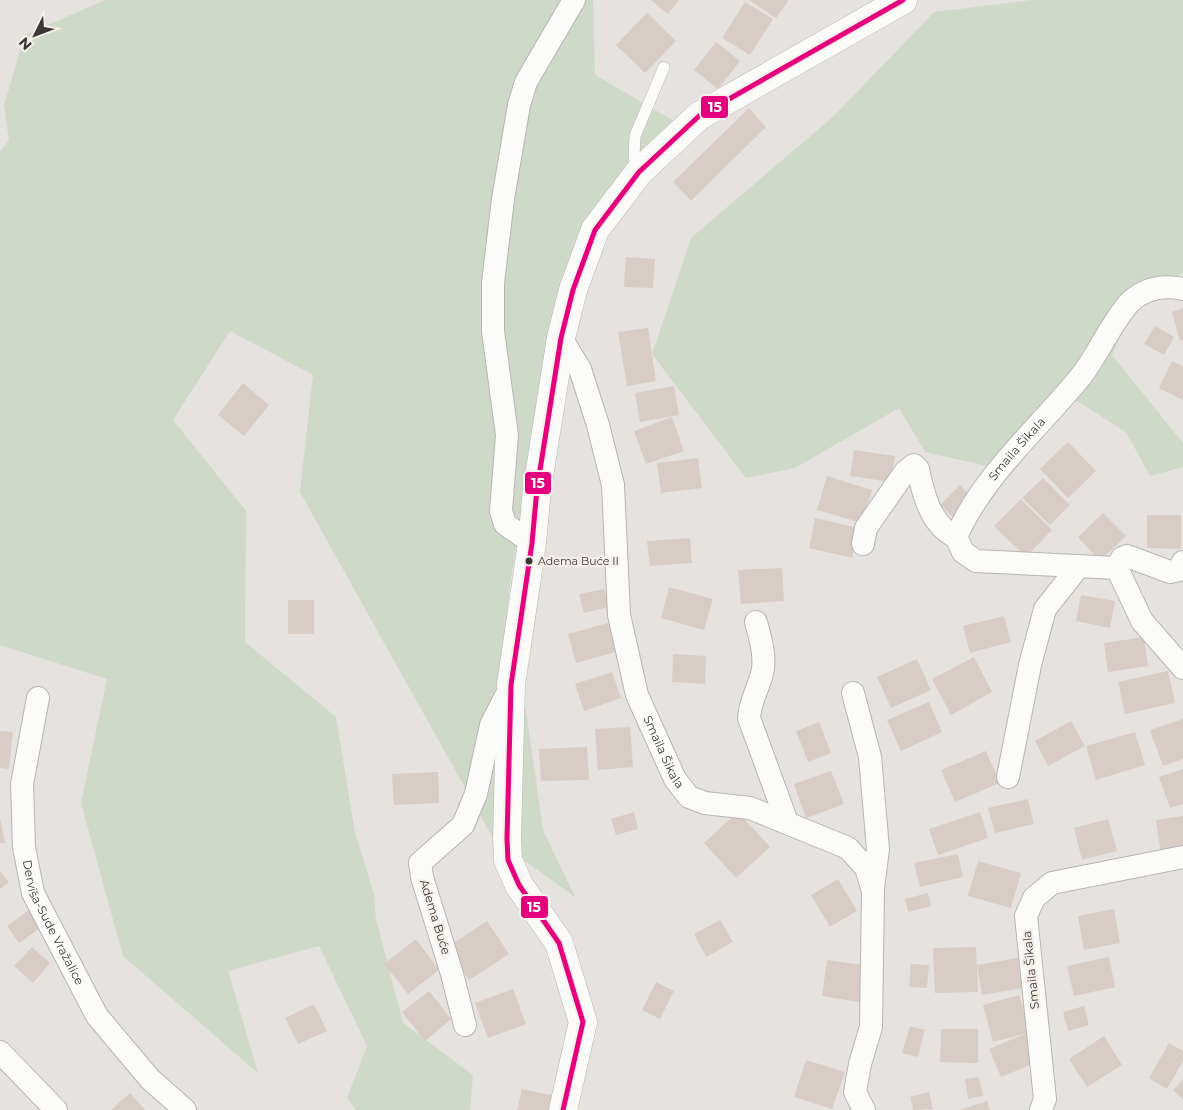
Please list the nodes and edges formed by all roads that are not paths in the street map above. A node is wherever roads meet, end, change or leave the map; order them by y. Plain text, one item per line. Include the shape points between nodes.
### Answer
1 (574, 0) edge
2 (903, 0) edge
3 (664, 67) dead end
4 (639, 172) junction
5 (1183, 289) edge
6 (561, 338) junction
7 (956, 537) junction
8 (532, 543) junction
9 (863, 544) dead end
10 (1183, 562) edge
11 (1079, 566) junction
12 (1117, 568) junction
13 (756, 622) dead end
14 (1183, 668) edge
15 (512, 685) junction
16 (853, 693) dead end
17 (38, 698) dead end
18 (1008, 778) dead end
19 (787, 822) junction
20 (1183, 857) edge
21 (873, 891) junction
22 (465, 1025) dead end
23 (0, 1052) edge
24 (56, 1110) edge
25 (185, 1110) edge
26 (563, 1110) edge
27 (864, 1110) edge
28 (1041, 1110) edge

1 - 8 street via 526,82 519,105 493,283 493,331 507,435 501,511 505,524
2 - 4 street, Adema Buće via 699,116
3 - 4 lane via 636,136 634,157
4 - 6 street, Adema Buće via 594,230 573,290
5 - 7 street, Smaila Šikala via 1168,286 1147,290 1130,302 1083,374 992,479
6 - 8 street, Adema Buće via 536,489
6 - 19 street, Smaila Šikala via 580,369 613,485 619,615 637,695 675,779 689,797 706,803 750,808
7 - 9 street via 940,527 914,465 904,472 866,528
7 - 11 street via 963,552 976,561
8 - 15 street, Adema Buće
10 - 12 street via 1179,570 1170,572 1127,556 1122,558
11 - 12 street
11 - 18 street via 1045,609 1030,665
12 - 14 street via 1142,621
13 - 19 street via 764,657 763,670 750,703 750,718
15 - 22 street, Adema Buće via 492,725 476,794 463,825 420,863
15 - 26 street, Adema Buće via 508,860 519,885 559,943 583,1022
16 - 21 street via 870,757 878,849
17 - 25 street, Derviša-Sude Vražalice via 22,784 24,847 33,893 96,1016 150,1079
19 - 21 street, Smaila Šikala via 848,848 866,868
20 - 28 street, Smaila Šikala via 1052,882 1034,898 1026,916 1045,1099
21 - 27 street, Smaila Šikala via 871,1027 855,1092
23 - 24 street

